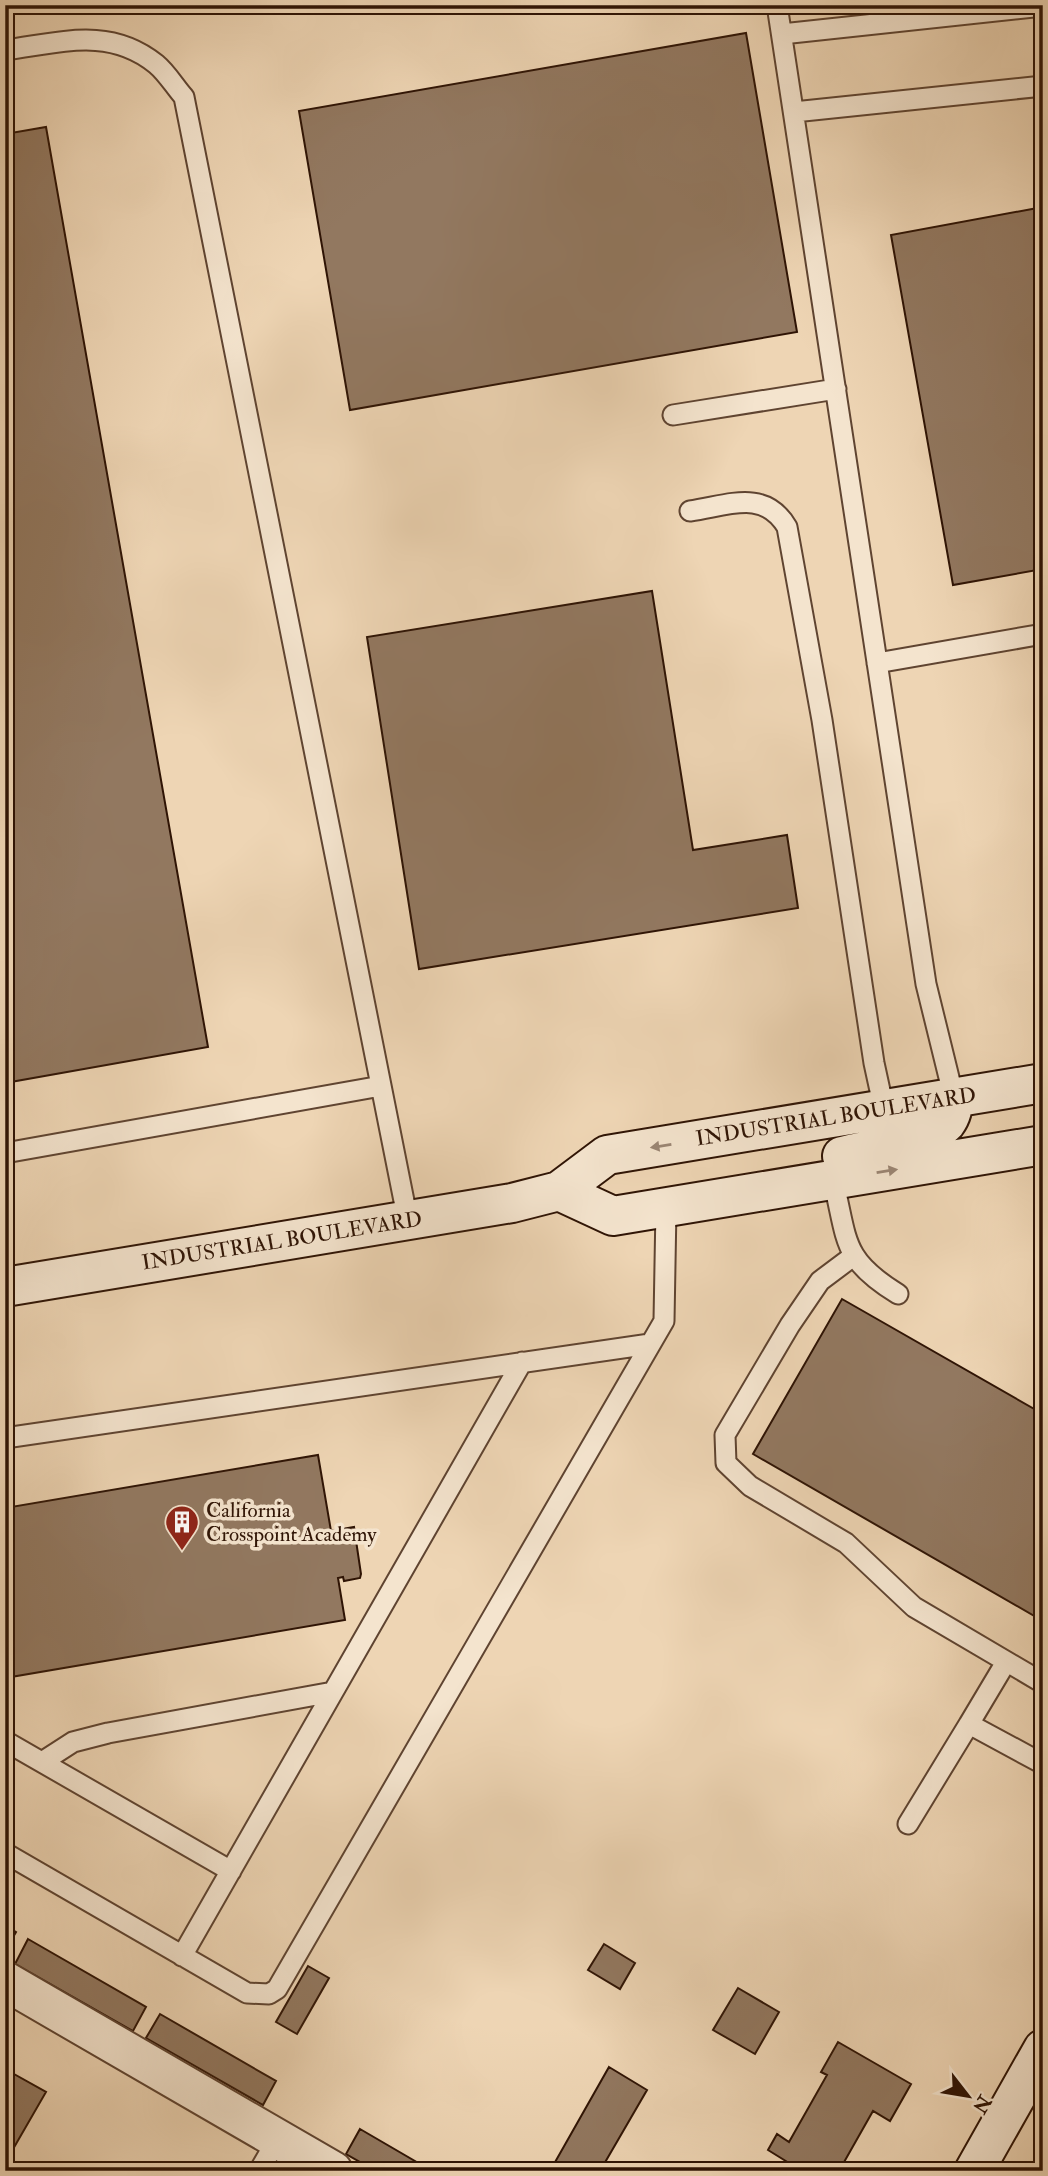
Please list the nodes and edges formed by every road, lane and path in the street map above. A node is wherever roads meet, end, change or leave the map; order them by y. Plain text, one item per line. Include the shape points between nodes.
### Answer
1 (777, 5) edge
2 (1043, 6) edge
3 (782, 34) junction
4 (5, 50) edge
5 (1043, 86) edge
6 (793, 112) junction
7 (836, 389) junction
8 (673, 415) dead end
9 (690, 512) dead end
10 (1043, 634) edge
11 (877, 663) junction
12 (1043, 1083) edge
13 (381, 1086) junction
14 (954, 1098) junction
15 (884, 1109) junction
16 (1043, 1145) edge
17 (5, 1153) edge
18 (833, 1180) junction
19 (771, 1190) junction
20 (559, 1191) junction
21 (666, 1208) junction
22 (408, 1221) junction
23 (852, 1257) junction
24 (5, 1287) edge
25 (898, 1294) dead end
26 (650, 1344) junction
27 (522, 1362) junction
28 (5, 1438) edge
29 (1006, 1662) junction
30 (1043, 1683) edge
31 (333, 1692) junction
32 (969, 1724) junction
33 (5, 1741) edge
34 (42, 1762) junction
35 (1043, 1764) edge
36 (908, 1824) dead end
37 (5, 1853) edge
38 (231, 1871) junction
39 (182, 1956) junction
40 (5, 1981) edge
41 (1043, 2049) edge
42 (268, 2155) edge
43 (333, 2171) edge
44 (974, 2171) edge

1 - 3 lane
2 - 3 lane
3 - 6 lane
4 - 13 lane via 98,38 157,65 184,97
5 - 6 lane
6 - 7 lane
7 - 8 lane
7 - 11 lane
9 - 15 lane via 754,502 778,512 787,527
10 - 11 lane
11 - 14 lane via 926,984
12 - 14 main road, INDUSTRIAL BOULEVARD
13 - 17 lane
13 - 22 lane
14 - 15 main road, INDUSTRIAL BOULEVARD
14 - 19 main road via 953,1112 939,1128 821,1161
15 -> 20 main road, INDUSTRIAL BOULEVARD via 607,1155
18 -> 16 main road
18 - 19 main road
18 - 23 lane
19 - 21 main road
20 - 21 main road via 613,1216
20 - 22 main road, INDUSTRIAL BOULEVARD
21 - 26 lane via 666,1310
22 - 24 main road, INDUSTRIAL BOULEVARD
23 - 25 lane via 869,1276
23 - 29 lane via 820,1281 790,1325 725,1435 726,1463 750,1486 846,1543 914,1607
26 - 27 lane
26 - 39 lane via 277,1989 269,1994 247,1993
27 - 28 lane
27 - 31 lane
29 - 30 lane
29 - 32 lane
31 - 34 lane via 108,1733 73,1742
31 - 38 lane
32 - 35 lane
32 - 36 lane
33 - 34 lane
34 - 38 lane
37 - 39 lane
38 - 39 lane
40 - 42 main road
41 - 44 main road
42 - 43 main road

